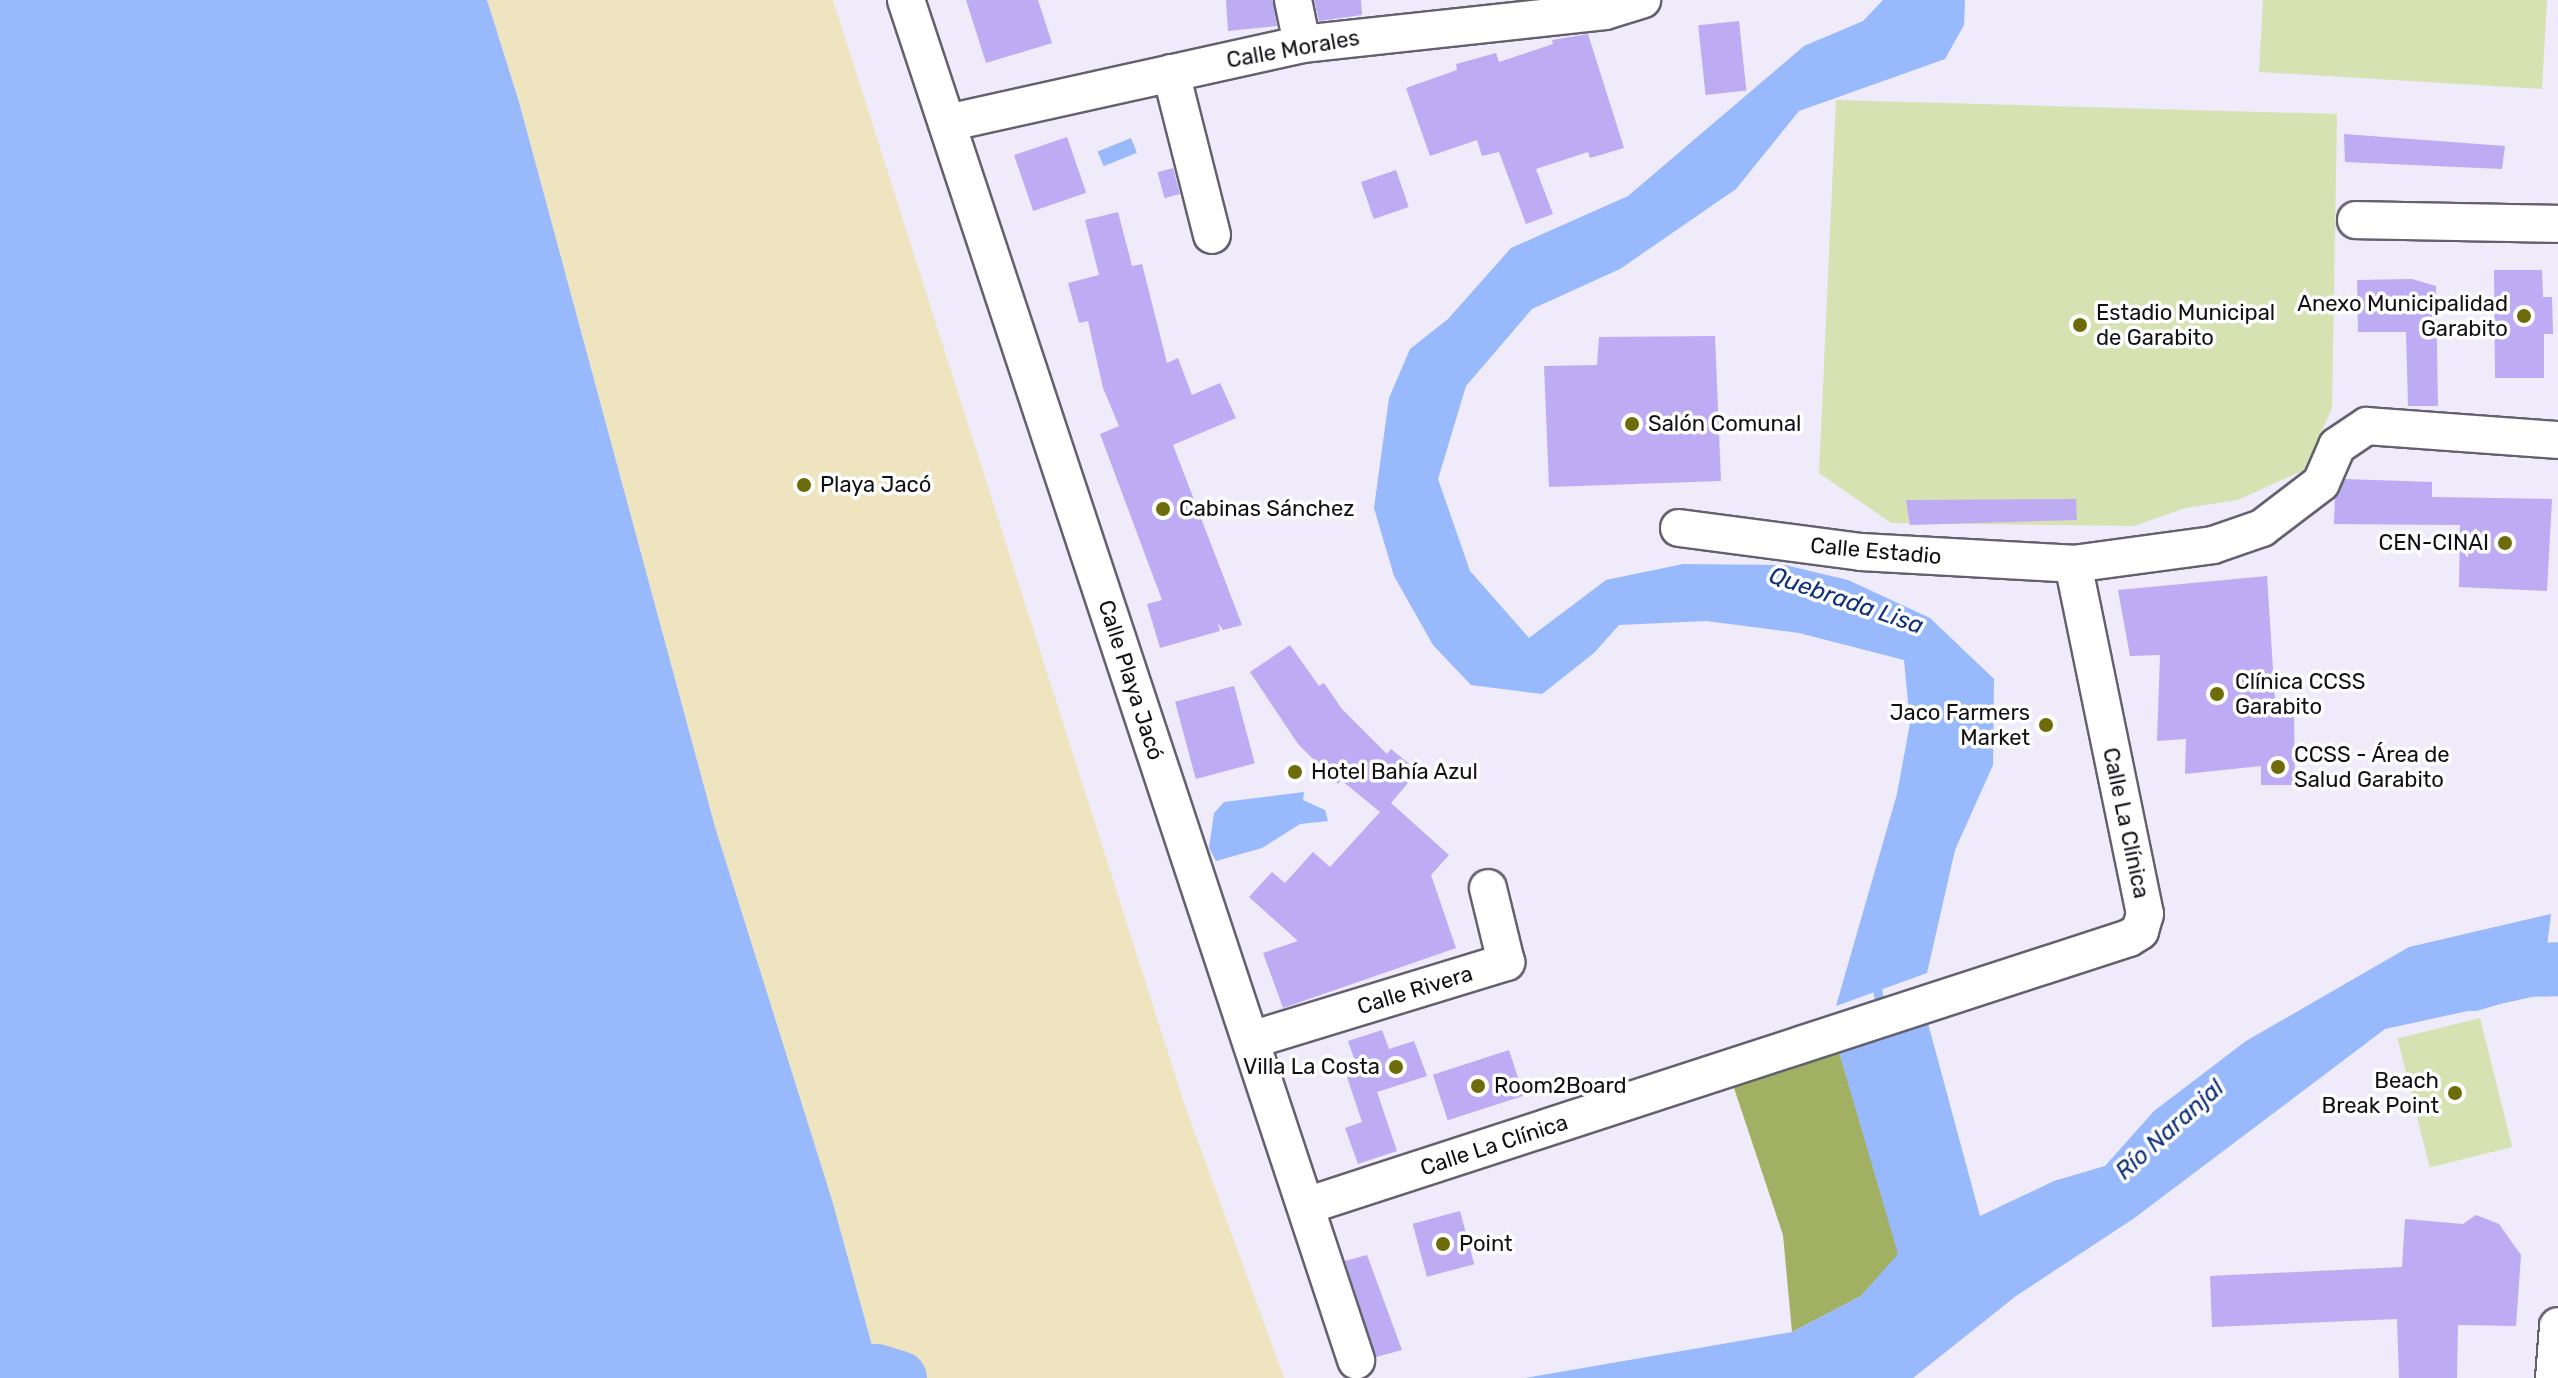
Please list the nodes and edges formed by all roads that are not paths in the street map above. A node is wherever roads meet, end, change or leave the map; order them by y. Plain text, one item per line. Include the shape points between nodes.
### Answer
1 (906, 0) edge
2 (1293, 0) edge
3 (1642, 0) edge
4 (1302, 44) junction
5 (1171, 73) junction
6 (947, 123) junction
7 (2356, 220) dead end
8 (2558, 224) edge
9 (1212, 235) dead end
10 (2558, 440) edge
11 (1679, 528) dead end
12 (2073, 564) junction
13 (1488, 888) dead end
14 (1251, 1040) junction
15 (1306, 1206) junction
16 (2558, 1326) edge
17 (1356, 1360) dead end
18 (2554, 1378) edge

1 - 6 street, Calle Playa Jacó
2 - 4 street
3 - 4 street, Calle Morales via 1605,11
4 - 5 street, Calle Morales
5 - 6 street, Calle Morales
5 - 9 street
6 - 14 street, Calle Playa Jacó
7 - 8 street
10 - 12 street via 2367,426 2337,446 2321,483 2262,528 2213,545
11 - 12 street, Calle Estadio via 1861,552
12 - 15 street, Calle La Clínica via 2144,924 2129,938
13 - 14 street, Calle Rivera via 1506,962
14 - 15 street, Calle Playa Jacó
15 - 17 street, Calle Playa Jacó
16 - 18 street

